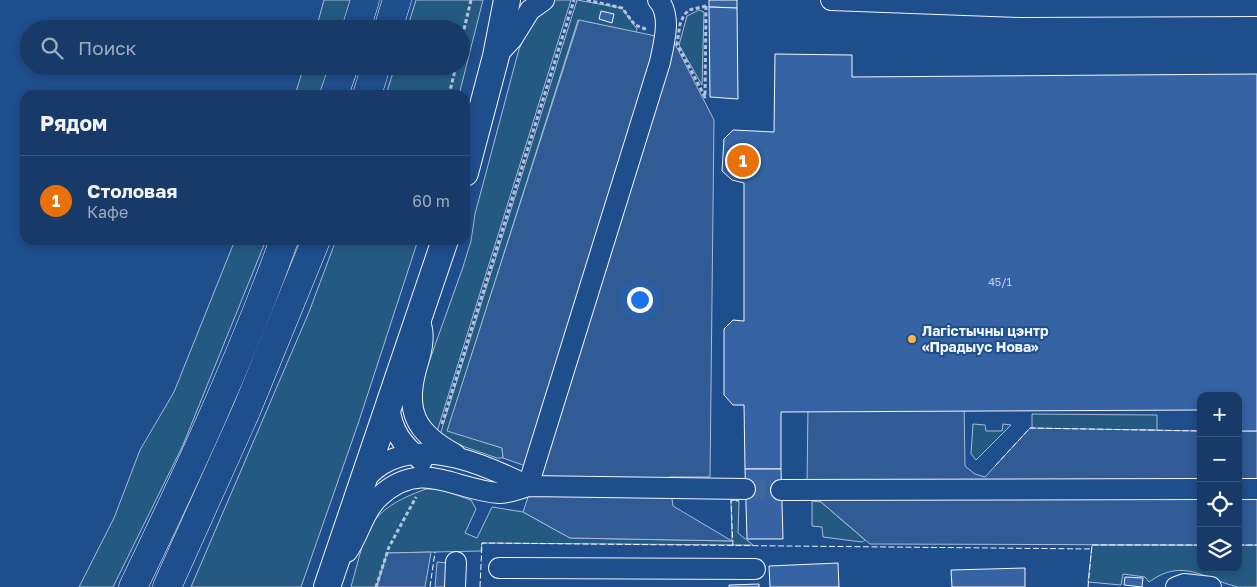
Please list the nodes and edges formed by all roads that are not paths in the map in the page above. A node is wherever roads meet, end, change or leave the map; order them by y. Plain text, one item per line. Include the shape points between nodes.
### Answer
1 (365, 0) edge
2 (397, 0) edge
3 (544, 0) edge
4 (658, 0) edge
5 (831, 0) edge
6 (508, 2) edge
7 (1257, 6) edge
8 (359, 20) edge
9 (391, 20) edge
10 (496, 56) junction
11 (341, 75) edge
12 (373, 75) edge
13 (336, 90) edge
14 (369, 90) edge
15 (470, 154) edge
16 (282, 245) edge
17 (314, 245) edge
18 (443, 245) edge
19 (418, 317) junction
20 (389, 405) junction
21 (415, 454) junction
22 (472, 463) junction
23 (363, 480) junction
24 (447, 480) junction
25 (528, 486) junction
26 (745, 489) tunnel mouth
27 (1197, 489) edge
28 (1242, 489) edge
29 (1257, 489) edge
30 (781, 490) tunnel mouth
31 (336, 561) junction
32 (456, 562) dead end
33 (498, 568) dead end
34 (755, 569) dead end
35 (704, 579) edge
36 (133, 587) edge
37 (166, 587) edge
38 (327, 587) edge
39 (455, 587) edge
40 (1176, 587) edge
41 (1211, 587) edge

1 - 8 highway
2 - 9 highway
3 - 10 lane via 530,10 512,39
4 - 25 lane via 666,16 660,62
5 - 7 lane via 1020,7
6 - 10 main road
10 - 15 main road
11 - 13 highway
12 - 14 highway
16 - 36 highway via 226,385
17 - 37 highway via 247,410
18 - 19 main road
19 - 20 main road
19 - 22 lane via 423,331 410,402 419,427 436,444
20 - 21 lane via 390,422 400,440
20 - 23 main road
21 - 22 lane via 433,454
21 - 23 lane via 382,464
21 - 24 lane
22 - 25 lane
23 - 31 main road
24 - 25 lane via 500,493
24 - 31 lane via 410,479 379,497 356,539
25 - 26 lane
27 - 30 lane
28 - 29 lane
31 - 38 main road
32 - 39 lane
33 - 35 lane
34 - 35 lane
40 - 41 lane via 1184,584

